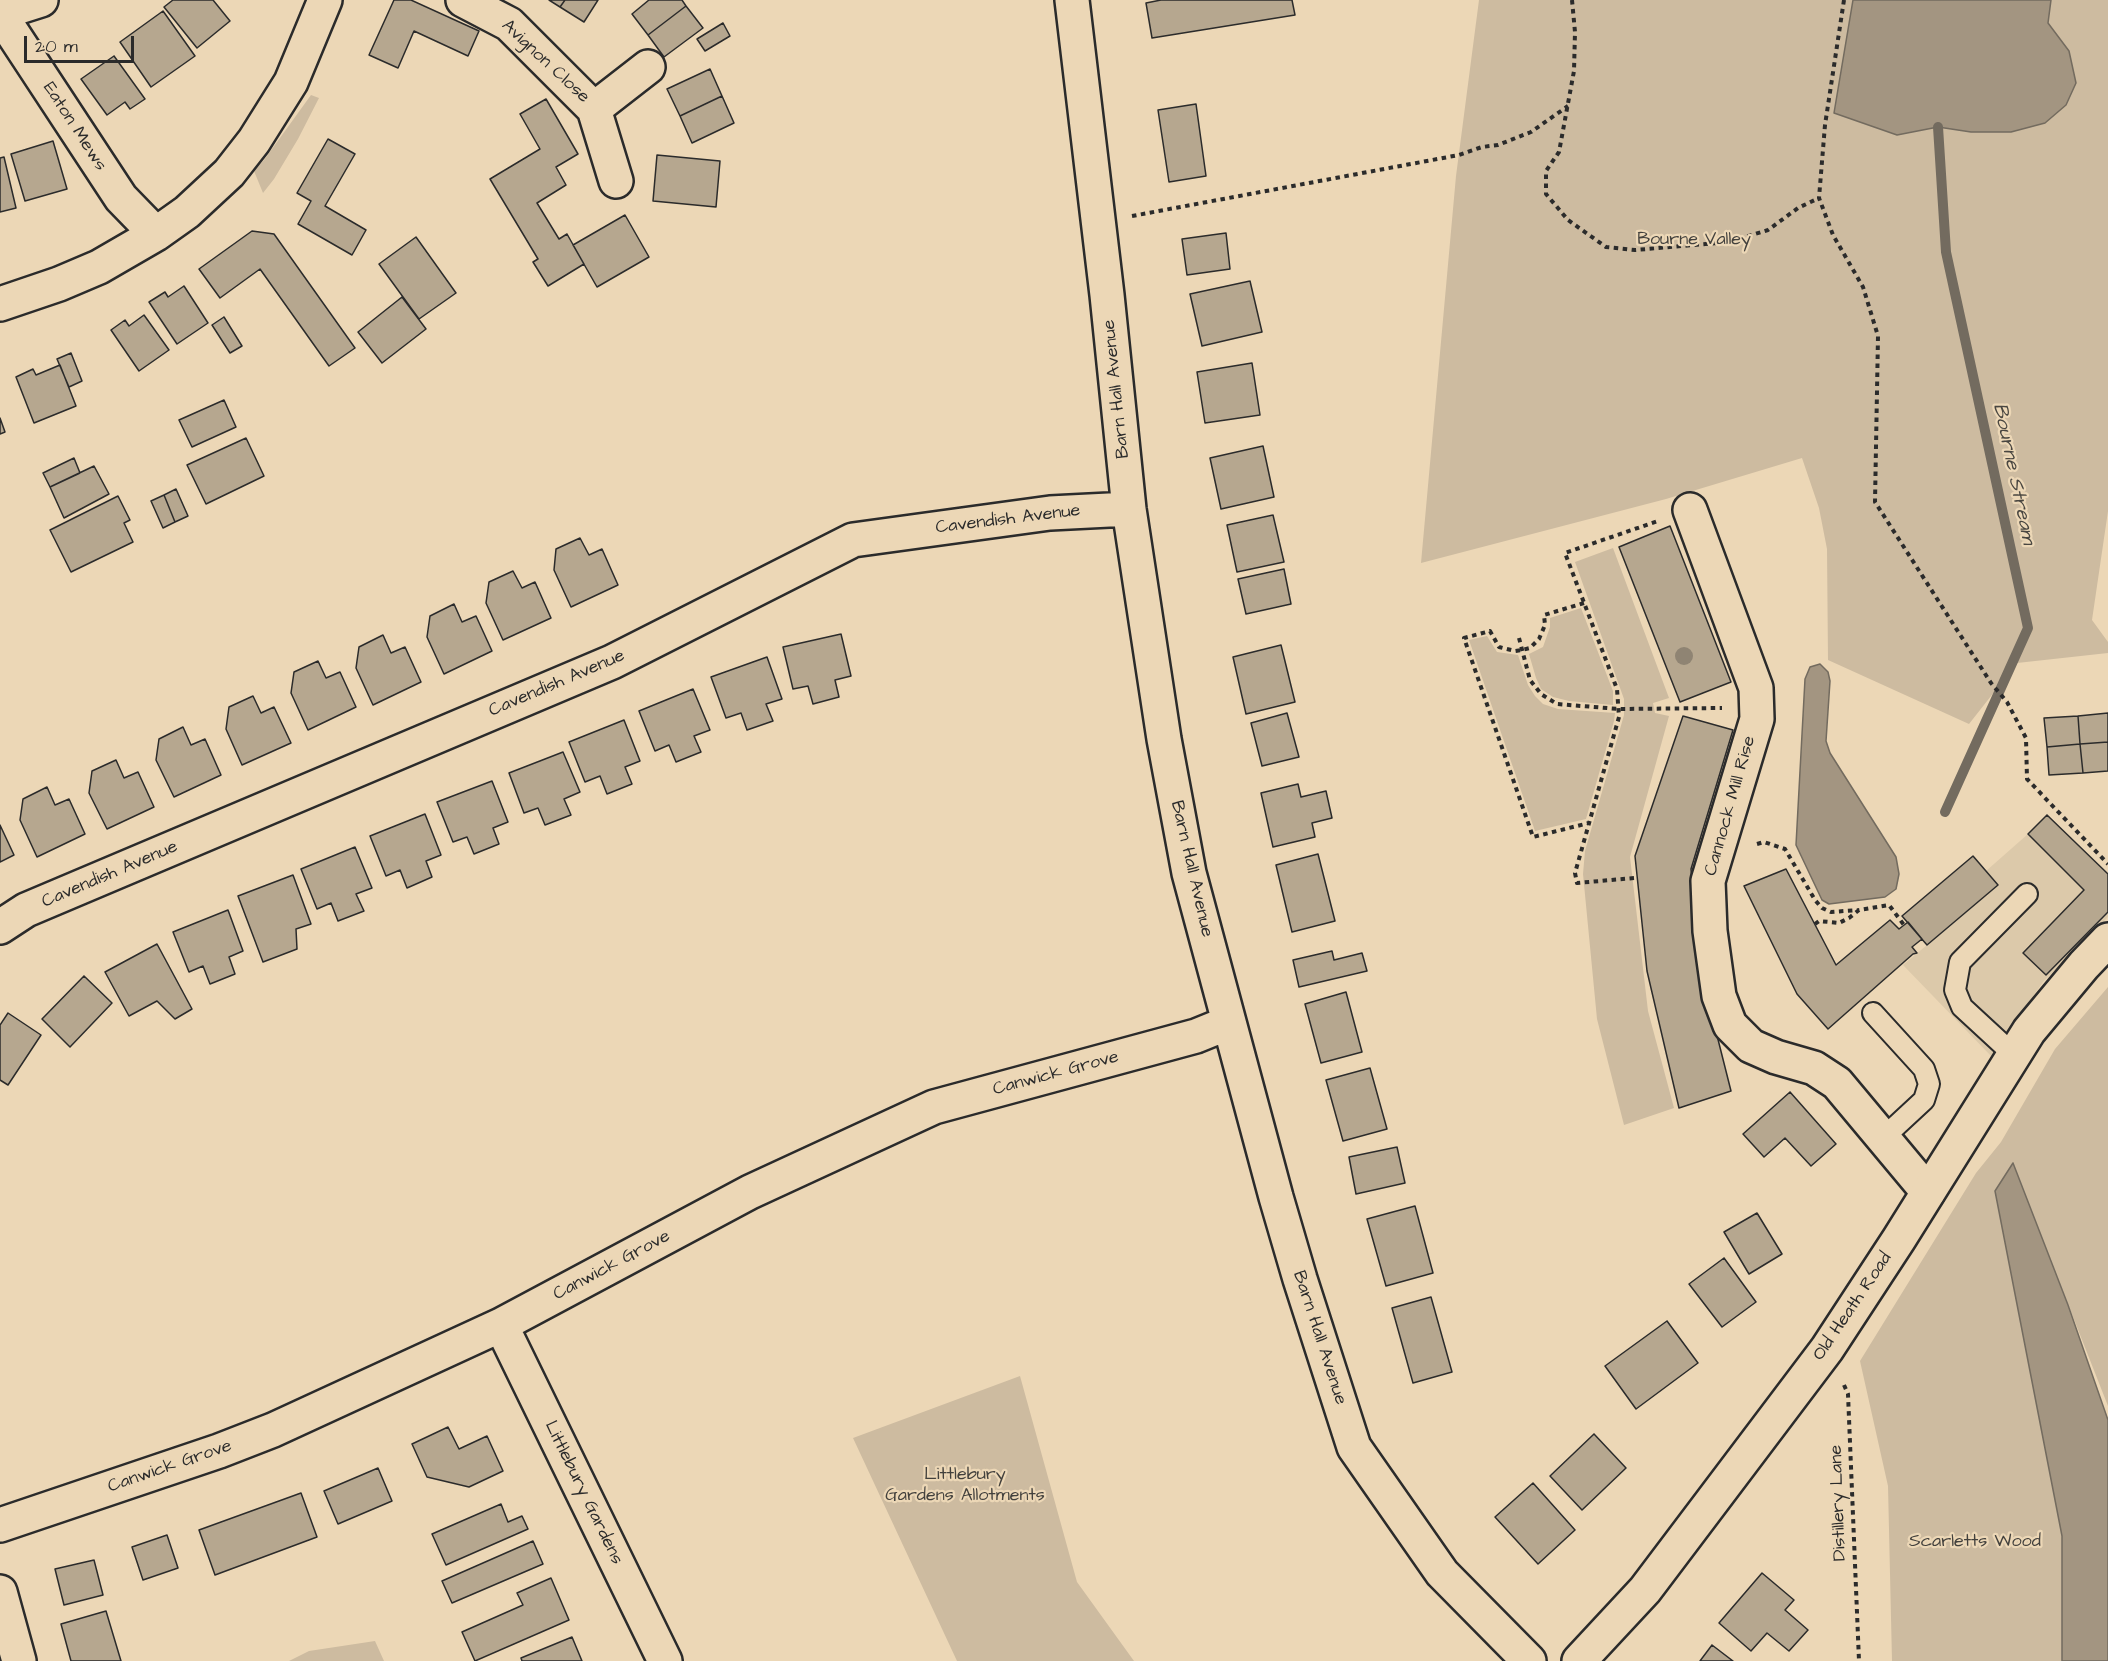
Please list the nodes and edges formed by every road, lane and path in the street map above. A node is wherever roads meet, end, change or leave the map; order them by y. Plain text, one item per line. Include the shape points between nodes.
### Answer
1 (41, 0) edge
2 (325, 0) edge
3 (463, 0) edge
4 (1072, 0) edge
5 (1572, 0) edge
6 (1844, 0) edge
7 (0, 13) edge
8 (648, 68) dead end
9 (1568, 106) junction
10 (594, 109) junction
11 (616, 181) dead end
12 (1819, 198) junction
13 (1098, 222) junction
14 (156, 234) junction
15 (0, 304) edge
16 (1129, 508) junction
17 (1690, 510) joint
18 (1584, 603) junction
19 (1519, 638) dead end
20 (1522, 650) junction
21 (1756, 707) junction
22 (1619, 709) junction
23 (1589, 822) junction
24 (1757, 844) dead end
25 (2108, 864) edge
26 (1634, 878) dead end
27 (2026, 894) dead end
28 (1859, 910) junction
29 (1815, 924) dead end
30 (1904, 925) dead end
31 (0, 927) edge
32 (2108, 940) edge
33 (1873, 1013) dead end
34 (1228, 1023) junction
35 (2014, 1055) junction
36 (1883, 1138) junction
37 (1928, 1192) junction
38 (501, 1325) junction
39 (1827, 1349) junction
40 (0, 1525) edge
41 (0, 1592) edge
42 (19, 1661) edge
43 (665, 1661) edge
44 (1529, 1661) edge
45 (1579, 1661) edge
46 (1859, 1661) edge

1 - 7 street, Eaton Mews
2 - 14 street via 291,82 254,141 221,181
3 - 10 street, Avignon Close via 509,24
4 - 13 street, Barn Hall Avenue
5 - 9 path via 1574,71
6 - 12 path via 1825,125
7 - 14 street, Eaton Mews via 121,198
8 - 10 street, Avignon Close
9 - 12 path via 1559,152 1546,171 1546,194 1568,220 1606,247 1635,250 1729,242 1768,230
9 - 13 path via 1531,132 1459,155
10 - 11 street, Avignon Close
12 - 25 path via 1833,235 1863,287 1878,336 1875,502 2007,702 2026,738 2027,779
13 - 16 street, Barn Hall Avenue
14 - 15 street via 99,267
16 - 31 street, Cavendish Avenue via 1050,513 853,540 612,662 37,906
16 - 34 street, Barn Hall Avenue via 1187,862
17 - 18 path via 1565,553
17 - 21 street, Cannock Mill Rise via 1756,688
18 - 20 path via 1544,615 1545,625 1539,639
18 - 22 path via 1617,689
19 - 20 path
20 - 22 path via 1530,680 1541,694 1557,704
20 - 23 path via 1499,647 1490,631 1464,639 1533,837
21 - 22 path
21 - 36 street, Cannock Mill Rise via 1756,719 1708,881 1719,996 1730,1025 1751,1046 1814,1068 1837,1083
22 - 23 path via 1617,729
23 - 26 path via 1576,863 1577,883
24 - 28 path via 1764,842 1785,849 1822,908 1831,912
27 - 35 lane via 1959,962 1955,990 1962,1007
28 - 29 path via 1839,923
28 - 30 path via 1889,905
32 - 35 street, Old Heath Road via 2036,1023
33 - 36 lane via 1923,1069 1929,1084 1924,1100
34 - 38 street, Canwick Grove via 1185,1039 934,1107 750,1192
34 - 44 street, Barn Hall Avenue via 1297,1269 1354,1447 1442,1573
35 - 37 street, Old Heath Road
36 - 37 street, Cannock Mill Rise
37 - 39 street, Old Heath Road
38 - 40 street, Canwick Grove via 273,1430
38 - 43 street, Littlebury Gardens
39 - 45 street, Old Heath Road via 1645,1590
39 - 46 path, Distillery Lane via 1848,1394
41 - 42 street

